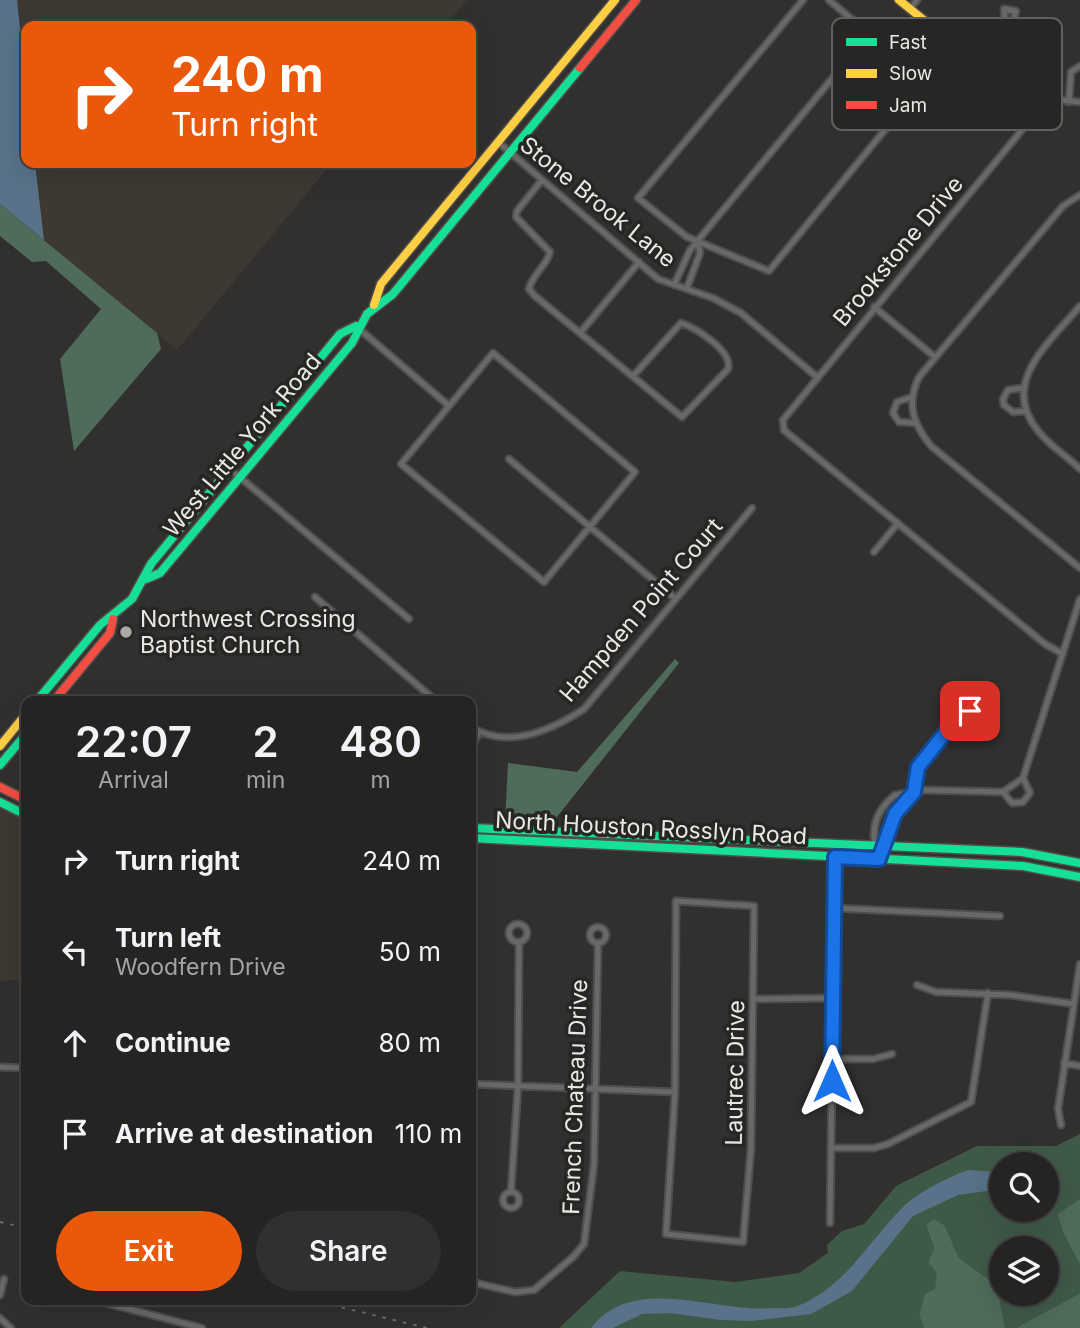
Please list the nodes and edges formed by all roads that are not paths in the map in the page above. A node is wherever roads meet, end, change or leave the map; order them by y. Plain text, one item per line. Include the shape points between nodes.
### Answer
1 (615, 0) edge
2 (636, 0) edge
3 (803, 0) edge
4 (829, 0) edge
5 (899, 0) edge
6 (917, 0) edge
7 (910, 9) junction
8 (850, 18) edge
9 (921, 18) edge
10 (580, 43) junction
11 (593, 52) junction
12 (1080, 66) edge
13 (832, 79) edge
14 (1062, 101) edge
15 (1069, 102) junction
16 (1080, 102) edge
17 (885, 130) edge
18 (1022, 130) edge
19 (498, 142) junction
20 (510, 153) junction
21 (541, 181) junction
22 (1080, 195) edge
23 (698, 243) junction
24 (639, 262) junction
25 (674, 285) junction
26 (687, 288) junction
27 (374, 305) junction
28 (1080, 306) edge
29 (874, 307) junction
30 (356, 326) junction
31 (580, 334) junction
32 (935, 357) junction
33 (633, 376) junction
34 (817, 377) junction
35 (299, 383) junction
36 (1022, 388) junction
37 (311, 392) junction
38 (912, 397) junction
39 (448, 405) junction
40 (1026, 411) junction
41 (915, 423) junction
42 (509, 459) dead end
43 (229, 468) junction
44 (1080, 469) edge
45 (240, 477) junction
46 (752, 508) dead end
47 (898, 523) junction
48 (590, 527) junction
49 (874, 552) dead end
50 (1080, 568) edge
51 (146, 579) junction
52 (314, 597) dead end
53 (676, 599) junction
54 (1080, 599) edge
55 (113, 619) junction
56 (409, 619) dead end
57 (76, 653) junction
58 (1063, 654) junction
59 (87, 661) junction
60 (41, 696) edge
61 (58, 696) edge
62 (430, 696) edge
63 (958, 717) dead end
64 (21, 720) edge
65 (476, 730) edge
66 (479, 732) junction
67 (476, 738) edge
68 (21, 740) edge
69 (0, 746) edge
70 (0, 765) edge
71 (1023, 778) junction
72 (0, 787) edge
73 (914, 792) junction
74 (1003, 792) junction
75 (21, 798) edge
76 (0, 802) edge
77 (21, 812) edge
78 (476, 828) edge
79 (555, 832) junction
80 (649, 835) junction
81 (692, 837) junction
82 (476, 838) edge
83 (778, 842) junction
84 (553, 843) junction
85 (874, 846) junction
86 (886, 847) junction
87 (648, 848) junction
88 (687, 850) junction
89 (992, 851) junction
90 (776, 855) junction
91 (835, 857) junction
92 (879, 859) junction
93 (1080, 863) edge
94 (992, 865) junction
95 (1080, 877) edge
96 (834, 908) junction
97 (1000, 916) dead end
98 (519, 942) dead end
99 (598, 943) dead end
100 (1080, 964) edge
101 (917, 985) dead end
102 (988, 993) junction
103 (832, 998) junction
104 (754, 999) junction
105 (1074, 1004) junction
106 (892, 1054) dead end
107 (832, 1059) junction
108 (1064, 1063) junction
109 (1080, 1066) edge
110 (0, 1067) edge
111 (21, 1068) edge
112 (476, 1084) edge
113 (518, 1086) junction
114 (596, 1091) junction
115 (675, 1092) junction
116 (1061, 1125) dead end
117 (832, 1148) junction
118 (512, 1191) dead end
119 (830, 1223) dead end
120 (5, 1279) dead end
121 (476, 1283) edge
122 (0, 1295) edge
123 (113, 1305) edge
124 (0, 1318) edge
125 (10, 1328) edge
126 (202, 1328) edge

1 - 10 main road, West Little York Road
2 - 11 main road, West Little York Road
3 - 23 street via 638,198
4 - 8 street
5 - 7 main road
6 - 7 street
7 - 9 main road
10 - 11 main road
10 - 19 main road, West Little York Road
11 - 20 main road, West Little York Road
12 - 15 street via 1071,72
13 - 23 street
14 - 15 street
15 - 16 street
17 - 23 street via 769,271
18 - 29 street, Brookstone Drive
19 - 20 street, Stone Brook Lane
19 - 27 main road, West Little York Road via 381,284
20 - 21 street, Stone Brook Lane
20 - 27 main road, West Little York Road via 393,294
21 - 24 street, Stone Brook Lane
21 - 31 street via 516,217 550,252 529,289
22 - 32 street via 1063,206
23 - 25 street
23 - 26 street via 700,253
24 - 25 street, Stone Brook Lane via 658,279
24 - 31 street
25 - 26 street, Stone Brook Lane
26 - 34 street, Stone Brook Lane via 741,313
27 - 30 main road, West Little York Road
28 - 36 street via 1038,356
29 - 32 street
29 - 34 street, Brookstone Drive
30 - 35 main road, West Little York Road via 340,334
30 - 37 main road, West Little York Road via 352,343
30 - 39 street
31 - 33 street
32 - 38 street via 919,377
33 - 33 street via 681,323 729,361 727,369 682,418
34 - 47 street, Brookstone Drive via 786,414 783,425
35 - 37 main road
35 - 43 main road, West Little York Road
36 - 40 street
36 - 40 street via 1008,390 1004,405 1013,412
37 - 45 main road, West Little York Road
38 - 41 street
38 - 41 street via 897,402 893,412 899,422
39 - 48 street via 493,353 635,472
39 - 48 street via 401,464 544,582
40 - 44 street via 1041,435
41 - 50 street via 931,446
42 - 48 street
43 - 45 street
43 - 51 main road, West Little York Road via 150,564
45 - 51 main road, West Little York Road via 160,573
45 - 56 street
46 - 53 street, Hampden Point Court
47 - 49 street
47 - 58 street
48 - 53 street
51 - 55 main road, West Little York Road
52 - 62 street
53 - 66 street, Hampden Point Court via 584,709 537,735
54 - 58 street
55 - 57 main road, West Little York Road via 100,625
55 - 59 main road, West Little York Road via 110,633
57 - 59 main road
57 - 60 main road, West Little York Road
58 - 71 street
59 - 61 main road, West Little York Road
63 - 73 street via 918,767
64 - 69 main road
65 - 66 street, Hampden Point Court
66 - 67 street
68 - 70 main road
71 - 74 street
71 - 74 street via 1030,793 1023,802 1012,803
72 - 75 main road
73 - 74 street
73 - 85 street via 895,795 879,812
73 - 86 street via 895,814
76 - 77 main road
78 - 79 main road, North Houston Rosslyn Road
79 - 80 main road, North Houston Rosslyn Road
79 - 84 main road
80 - 81 main road, North Houston Rosslyn Road
80 - 87 main road
81 - 83 main road, North Houston Rosslyn Road
81 - 88 main road
82 - 84 main road, North Houston Rosslyn Road
83 - 85 main road, North Houston Rosslyn Road
83 - 90 main road
84 - 87 main road, North Houston Rosslyn Road
85 - 86 main road, North Houston Rosslyn Road
85 - 92 street
86 - 89 main road, North Houston Rosslyn Road
86 - 92 street
87 - 88 main road, North Houston Rosslyn Road
88 - 90 main road, North Houston Rosslyn Road
89 - 93 main road, North Houston Rosslyn Road
89 - 94 main road
90 - 91 main road, North Houston Rosslyn Road
91 - 92 main road, North Houston Rosslyn Road
91 - 96 street
92 - 94 main road, North Houston Rosslyn Road
94 - 95 main road, North Houston Rosslyn Road
96 - 97 street
96 - 103 street
98 - 113 street
99 - 114 street, French Chateau Drive
100 - 105 street
101 - 102 street via 936,992
102 - 105 street
102 - 117 street via 971,1102 888,1144
103 - 104 street
103 - 107 street
104 - 115 street, Lautrec Drive via 754,906 676,901
104 - 115 street, Lautrec Drive via 751,1148 743,1242 666,1234
105 - 108 street
106 - 107 street
107 - 117 street
108 - 109 street
108 - 116 street via 1058,1109
110 - 111 street
112 - 113 street
113 - 114 street
113 - 118 street
114 - 115 street
114 - 121 street, French Chateau Drive via 594,1164 584,1244 534,1290 515,1292
117 - 119 street
120 - 122 street
123 - 126 street
124 - 125 street

